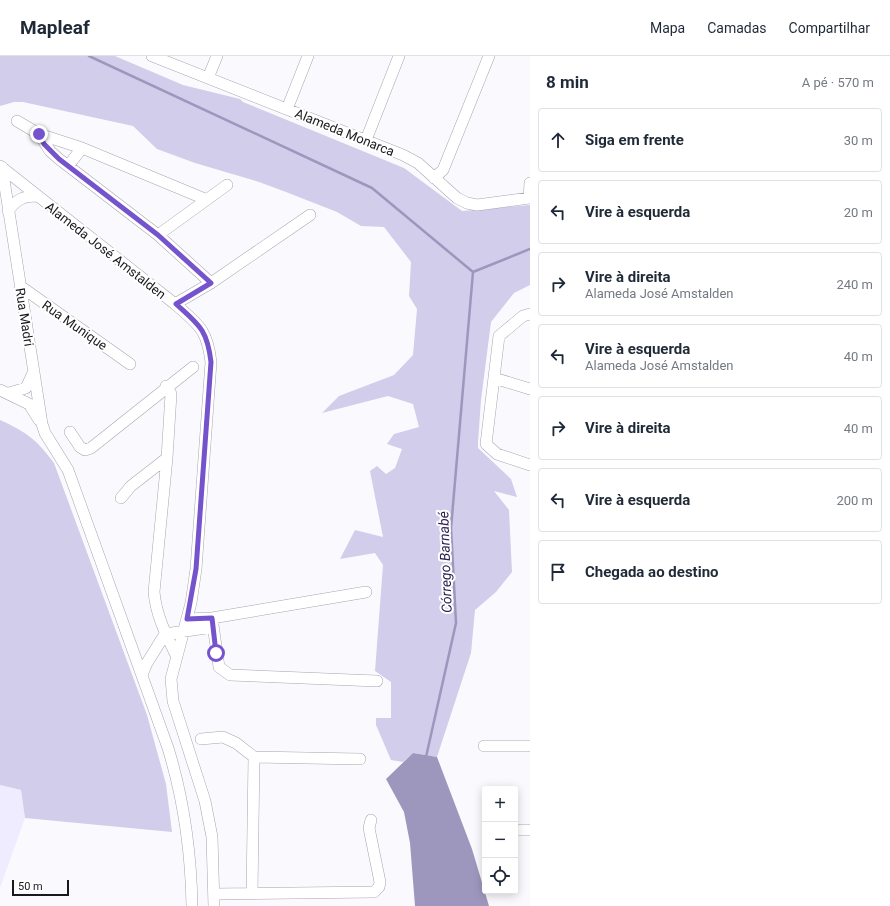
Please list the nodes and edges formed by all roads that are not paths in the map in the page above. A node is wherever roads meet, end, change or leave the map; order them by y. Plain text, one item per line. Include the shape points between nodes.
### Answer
1 (152, 56) edge
2 (217, 56) edge
3 (308, 56) edge
4 (399, 56) edge
5 (489, 56) edge
6 (208, 78) junction
7 (287, 109) junction
8 (17, 121) dead end
9 (39, 134) junction
10 (366, 140) junction
11 (82, 148) junction
12 (1, 166) edge
13 (68, 166) junction
14 (434, 178) junction
15 (530, 184) edge
16 (226, 185) dead end
17 (38, 196) junction
18 (529, 198) edge
19 (205, 199) junction
20 (8, 211) junction
21 (310, 215) dead end
22 (158, 235) junction
23 (211, 283) junction
24 (20, 286) junction
25 (176, 304) junction
26 (530, 314) edge
27 (130, 364) dead end
28 (193, 367) dead end
29 (33, 372) junction
30 (494, 378) junction
31 (166, 386) junction
32 (530, 389) edge
33 (4, 391) edge
34 (43, 428) junction
35 (70, 432) dead end
36 (168, 458) junction
37 (530, 465) edge
38 (121, 498) dead end
39 (366, 592) dead end
40 (187, 619) junction
41 (213, 623) junction
42 (184, 630) junction
43 (165, 634) junction
44 (176, 656) junction
45 (142, 675) junction
46 (377, 681) dead end
47 (201, 739) dead end
48 (484, 746) dead end
49 (530, 746) edge
50 (254, 757) junction
51 (360, 759) dead end
52 (371, 820) dead end
53 (214, 894) junction
54 (252, 894) junction
55 (192, 906) edge
56 (214, 906) edge

1 - 6 street, Alameda Monarca
2 - 6 street
3 - 7 street
4 - 10 street
5 - 14 street via 443,170
6 - 7 street, Alameda Monarca
7 - 10 street, Alameda Monarca
8 - 9 street
9 - 11 street
9 - 13 street via 50,151
10 - 14 street, Alameda Monarca via 418,163
11 - 13 street
11 - 19 street
12 - 17 street, Alameda José Amstalden
12 - 20 street, Rua Madri
13 - 22 street
14 - 18 street, Alameda Monarca via 457,198 467,203 477,205
15 - 18 street
16 - 19 street
17 - 20 street via 19,198
17 - 25 street, Alameda José Amstalden
19 - 22 street
20 - 24 street, Rua Madri
21 - 23 street
22 - 23 street
23 - 25 street
24 - 27 street, Rua Munique
24 - 29 street, Rua Madri
25 - 40 street, Alameda José Amstalden via 202,330 208,343 211,362 196,569
26 - 30 street via 523,316 499,336
28 - 31 street
29 - 33 street via 26,388
29 - 34 street, Rua Madri
30 - 32 street
30 - 37 street via 486,444 497,454
31 - 35 street via 92,448 85,450 80,447
31 - 36 street via 171,394
33 - 34 street via 29,404
34 - 45 street via 68,470
36 - 38 street via 131,486
36 - 43 street via 154,592 156,608
39 - 41 street
40 - 41 street
40 - 42 street, Alameda José Amstalden
41 - 42 street
41 - 46 street via 219,667 230,675
42 - 43 street
42 - 44 street, Alameda José Amstalden
43 - 44 street
43 - 45 street
44 - 53 street, Alameda José Amstalden via 171,679 174,702 205,801 212,837
45 - 55 street via 177,776 188,835
47 - 50 street via 223,737 236,743
48 - 49 street
50 - 51 street
50 - 54 street
52 - 54 street via 369,828 380,882 374,892
53 - 54 street
53 - 56 street, Alameda José Amstalden

